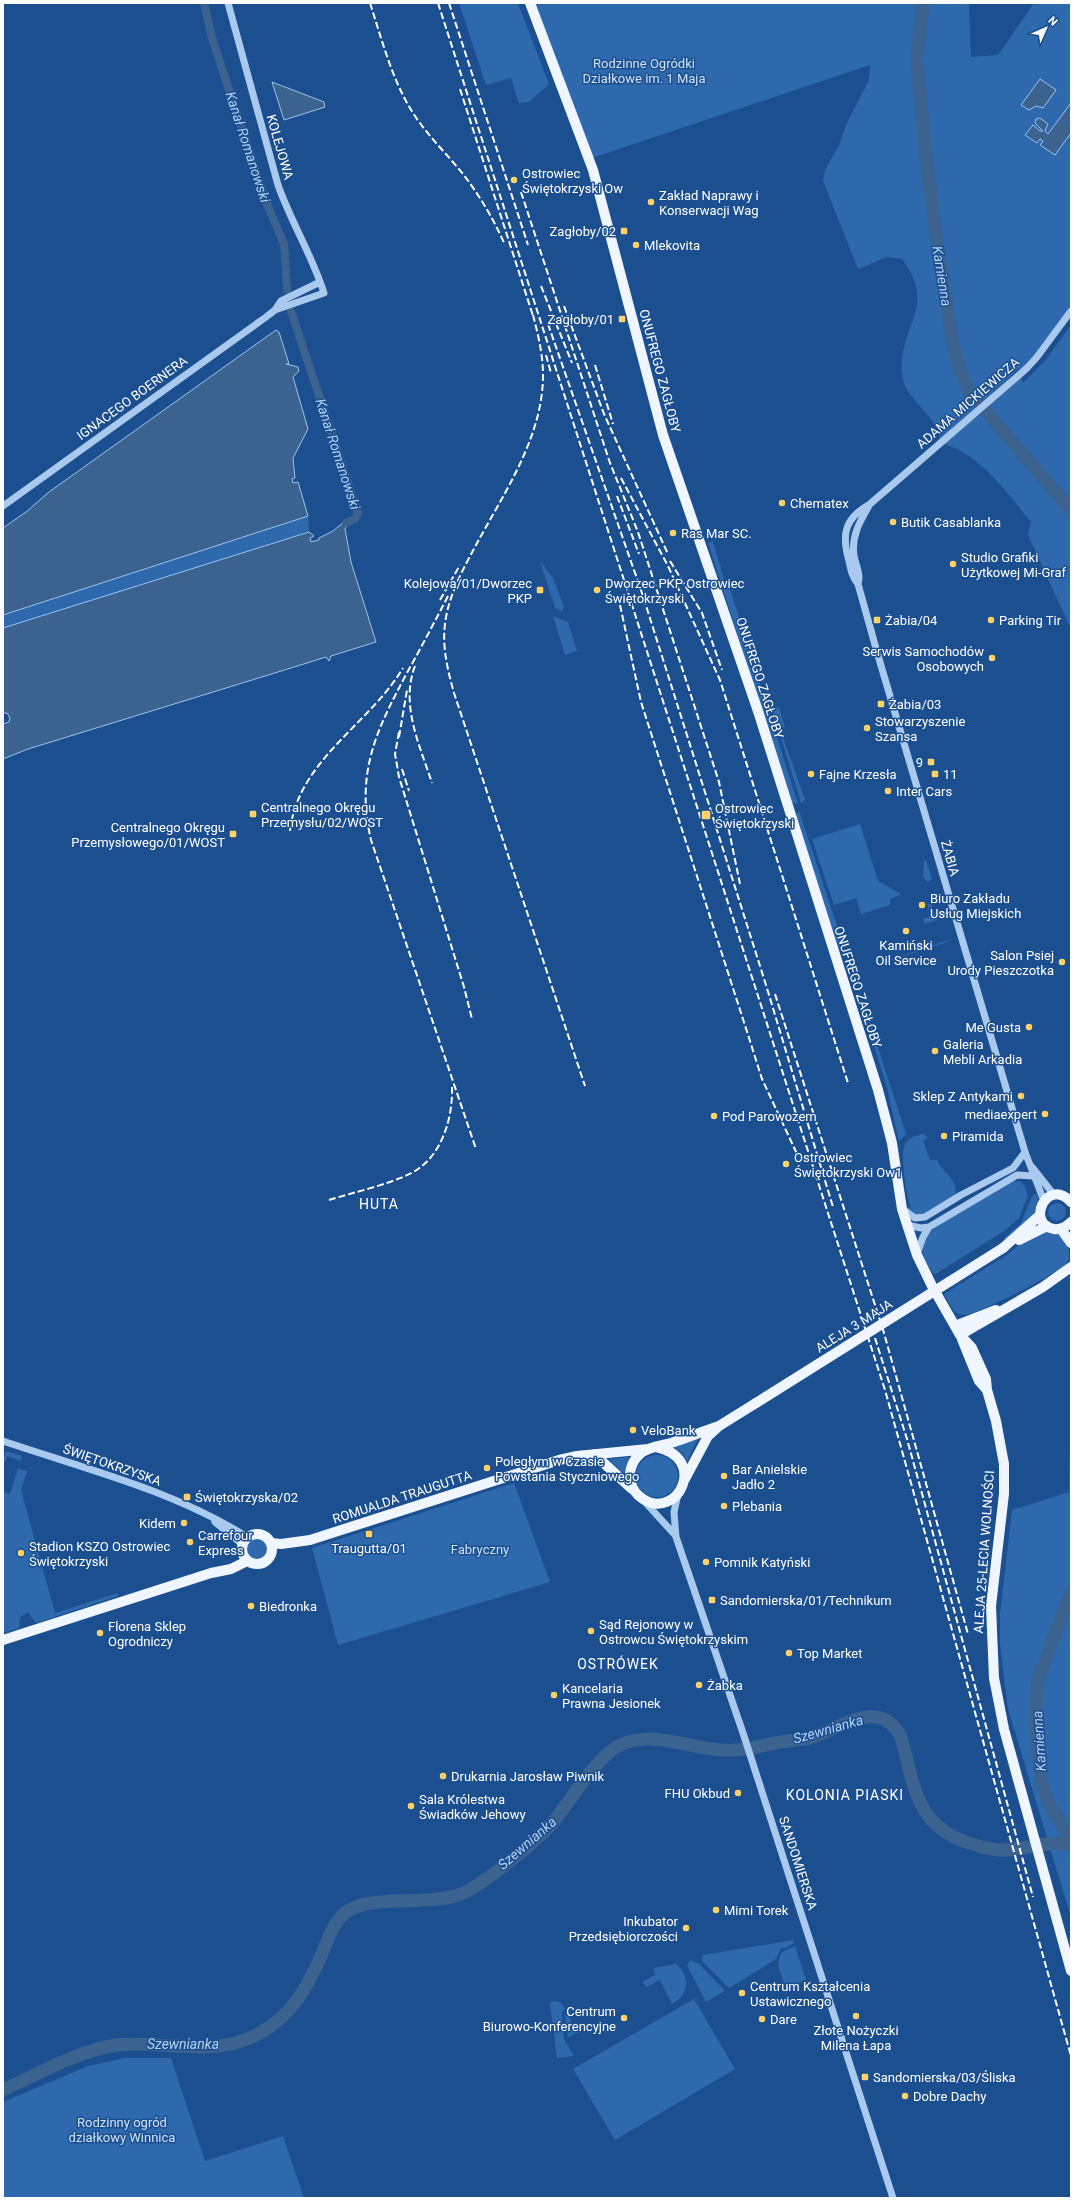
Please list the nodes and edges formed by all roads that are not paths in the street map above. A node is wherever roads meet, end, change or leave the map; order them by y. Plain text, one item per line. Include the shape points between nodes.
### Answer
1 (228, 3) edge
2 (530, 3) edge
3 (320, 282) junction
4 (324, 293) joint
5 (275, 310) junction
6 (1071, 311) edge
7 (870, 504) junction
8 (3, 506) edge
9 (846, 528) joint
10 (856, 533) joint
11 (858, 584) junction
12 (1025, 1152) junction
13 (1028, 1161) junction
14 (1033, 1176) junction
15 (1054, 1195) junction
16 (1070, 1199) edge
17 (1044, 1201) junction
18 (902, 1209) junction
19 (1040, 1215) junction
20 (1071, 1223) edge
21 (907, 1225) junction
22 (1047, 1226) junction
23 (929, 1227) junction
24 (1061, 1229) junction
25 (1071, 1243) edge
26 (1003, 1248) junction
27 (917, 1255) junction
28 (1070, 1268) edge
29 (1006, 1307) junction
30 (955, 1326) junction
31 (960, 1335) junction
32 (719, 1426) junction
33 (3, 1441) edge
34 (652, 1448) junction
35 (594, 1454) junction
36 (684, 1481) junction
37 (678, 1494) junction
38 (638, 1495) junction
39 (676, 1537) junction
40 (244, 1540) junction
41 (272, 1548) junction
42 (245, 1558) junction
43 (3, 1640) edge
44 (1071, 1971) edge
45 (894, 2198) edge

1 - 3 street, KOLEJOWA via 278,185
2 - 18 main road, ONUFREGO ZAGŁOBY via 593,170 662,429 758,711 878,1090 892,1143
3 - 4 street, KOLEJOWA
3 - 5 street, IGNACEGO BOERNERA via 282,301
4 - 5 street, IGNACEGO BOERNERA
5 - 8 street, IGNACEGO BOERNERA
6 - 7 street, ADAMA MICKIEWICZA via 1037,357 1016,378
7 - 9 street, ADAMA MICKIEWICZA via 857,512
7 - 10 street, ADAMA MICKIEWICZA
9 - 11 street, ŻABIA via 847,555
10 - 11 street, ŻABIA via 854,548 860,577
11 - 12 street, ŻABIA
12 - 13 street, ŻABIA
12 - 18 street via 1015,1166 925,1217 915,1218
13 - 14 street, ŻABIA
13 - 15 street, ŻABIA
14 - 17 street, ŻABIA
14 - 23 street via 1017,1175
15 - 16 main road
15 - 17 main road
17 - 19 main road
18 - 21 main road, ONUFREGO ZAGŁOBY
19 - 22 main road
19 - 26 main road, ALEJA 3 MAJA
20 - 24 main road
21 - 23 street
21 - 27 main road, ONUFREGO ZAGŁOBY
22 - 24 main road
22 - 26 main road, ALEJA 3 MAJA
23 - 27 street
24 - 25 main road
26 - 32 main road, ALEJA 3 MAJA, bridge
27 - 30 main road, ONUFREGO ZAGŁOBY
28 - 29 main road
29 - 30 main road
29 - 31 main road
30 - 31 main road, ONUFREGO ZAGŁOBY
31 - 44 main road, ALEJA 25-LECIA WOLNOŚCI via 972,1348 986,1378 1004,1464 1003,1513 995,1559 991,1606 994,1678 1004,1729
32 - 34 main road, ALEJA 3 MAJA
32 - 36 main road, ALEJA 3 MAJA via 704,1441
33 - 40 street, ŚWIĘTOKRZYSKA via 142,1487 184,1504
34 - 35 main road, ROMUALDA TRAUGUTTA
34 - 36 main road via 669,1450 679,1458 684,1469
34 - 38 main road via 635,1459 630,1470 631,1482
35 - 38 main road
35 - 41 main road, ROMUALDA TRAUGUTTA via 559,1460 310,1540 281,1544
36 - 37 main road
37 - 38 main road via 670,1500 658,1503 646,1501
37 - 39 street, SANDOMIERSKA via 674,1512
38 - 39 street, SANDOMIERSKA
39 - 45 street, SANDOMIERSKA via 744,1736
40 - 41 main road via 253,1534 260,1534 266,1536
40 - 42 main road
41 - 42 main road via 268,1560 261,1564 252,1564
42 - 43 main road via 211,1573

